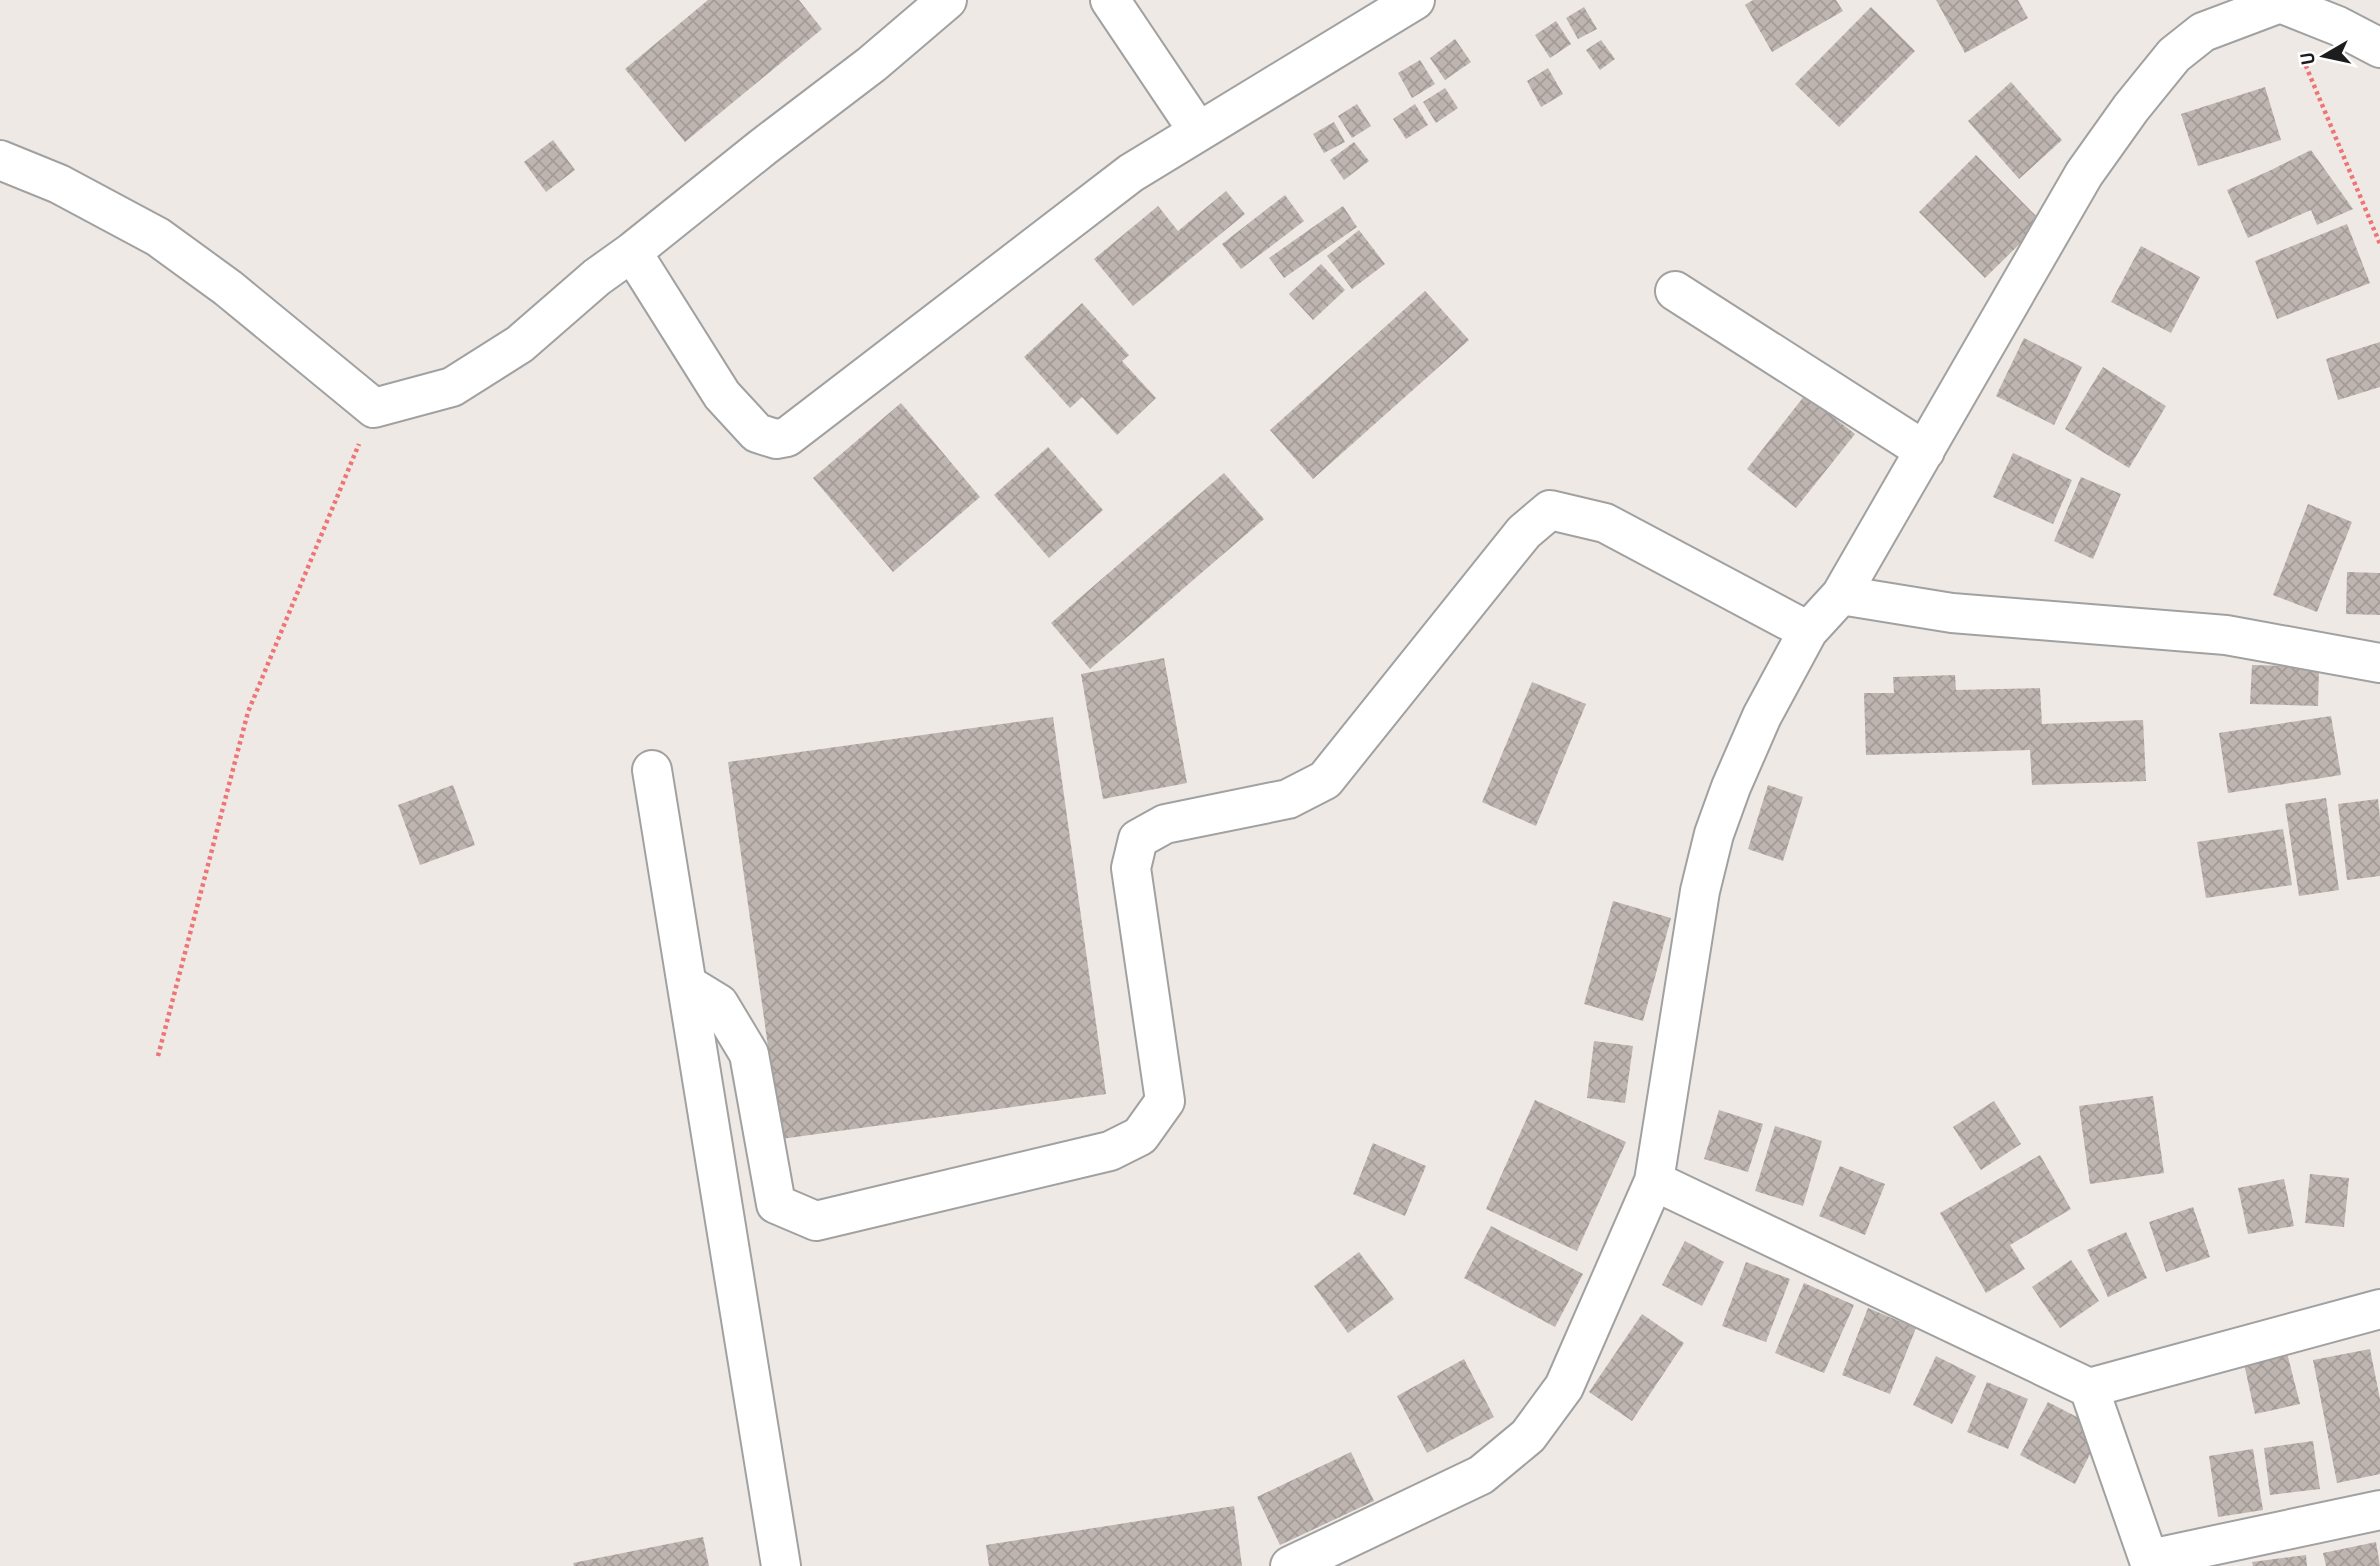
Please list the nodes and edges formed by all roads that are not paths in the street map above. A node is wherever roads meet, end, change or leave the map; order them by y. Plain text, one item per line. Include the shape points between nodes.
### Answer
1 (947, 0) edge
2 (1110, 0) edge
3 (1415, 0) edge
4 (2380, 48) edge
5 (1198, 131) junction
6 (0, 160) edge
7 (632, 252) junction
8 (1675, 290) dead end
9 (1925, 451) junction
10 (1841, 595) junction
11 (1808, 631) junction
12 (2380, 663) edge
13 (652, 770) dead end
14 (688, 985) junction
15 (1654, 1181) junction
16 (2380, 1309) edge
17 (2089, 1388) junction
18 (2380, 1510) edge
19 (2151, 1562) edge
20 (781, 1566) edge
21 (1290, 1566) edge

1 - 7 street
2 - 5 street
3 - 5 street
4 - 9 street via 2280,3 2203,32 2174,55 2084,174
5 - 7 street via 1131,173 787,437 757,433 722,395
6 - 7 street via 59,184 158,237 374,408 452,387 520,344 597,276
8 - 9 street
9 - 10 street
10 - 11 street
10 - 12 street via 1952,613 2226,635
11 - 14 street via 1605,523 1550,510 1524,533 1325,780 1288,799 1165,824 1138,839 1131,868 1165,1101 1140,1136 1110,1151 816,1221 776,1204 749,1054 719,1004
11 - 15 street via 1762,716 1714,834 1700,891
13 - 14 street
14 - 20 street
15 - 17 street
15 - 21 street via 1564,1387 1528,1436 1480,1475
16 - 17 street
17 - 19 street
18 - 19 street

